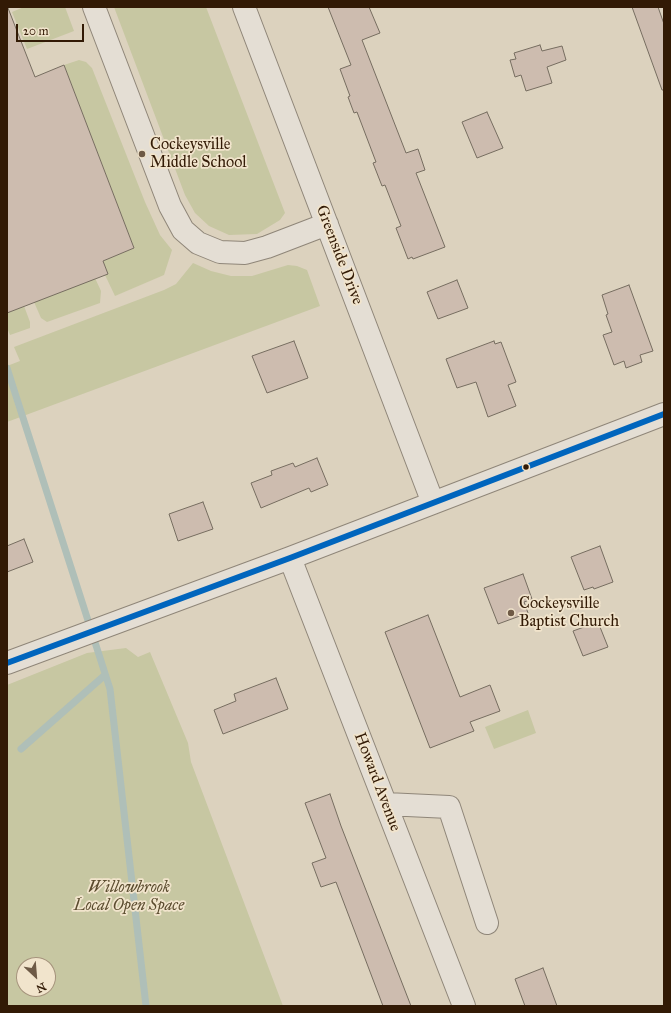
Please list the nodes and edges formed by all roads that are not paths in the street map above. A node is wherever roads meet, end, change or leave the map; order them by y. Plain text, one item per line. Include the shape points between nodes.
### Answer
1 (94, 7) edge
2 (244, 7) edge
3 (327, 224) junction
4 (664, 414) edge
5 (433, 503) junction
6 (290, 558) junction
7 (7, 663) edge
8 (386, 804) junction
9 (487, 923) dead end
10 (464, 1006) edge

1 - 3 street via 170,206 183,230 198,243 220,252 245,253
2 - 3 street, Greenside Drive
3 - 5 street, Greenside Drive
4 - 5 street
5 - 6 street
6 - 7 street
6 - 8 street, Howard Avenue
8 - 9 street via 449,807
8 - 10 street, Howard Avenue

